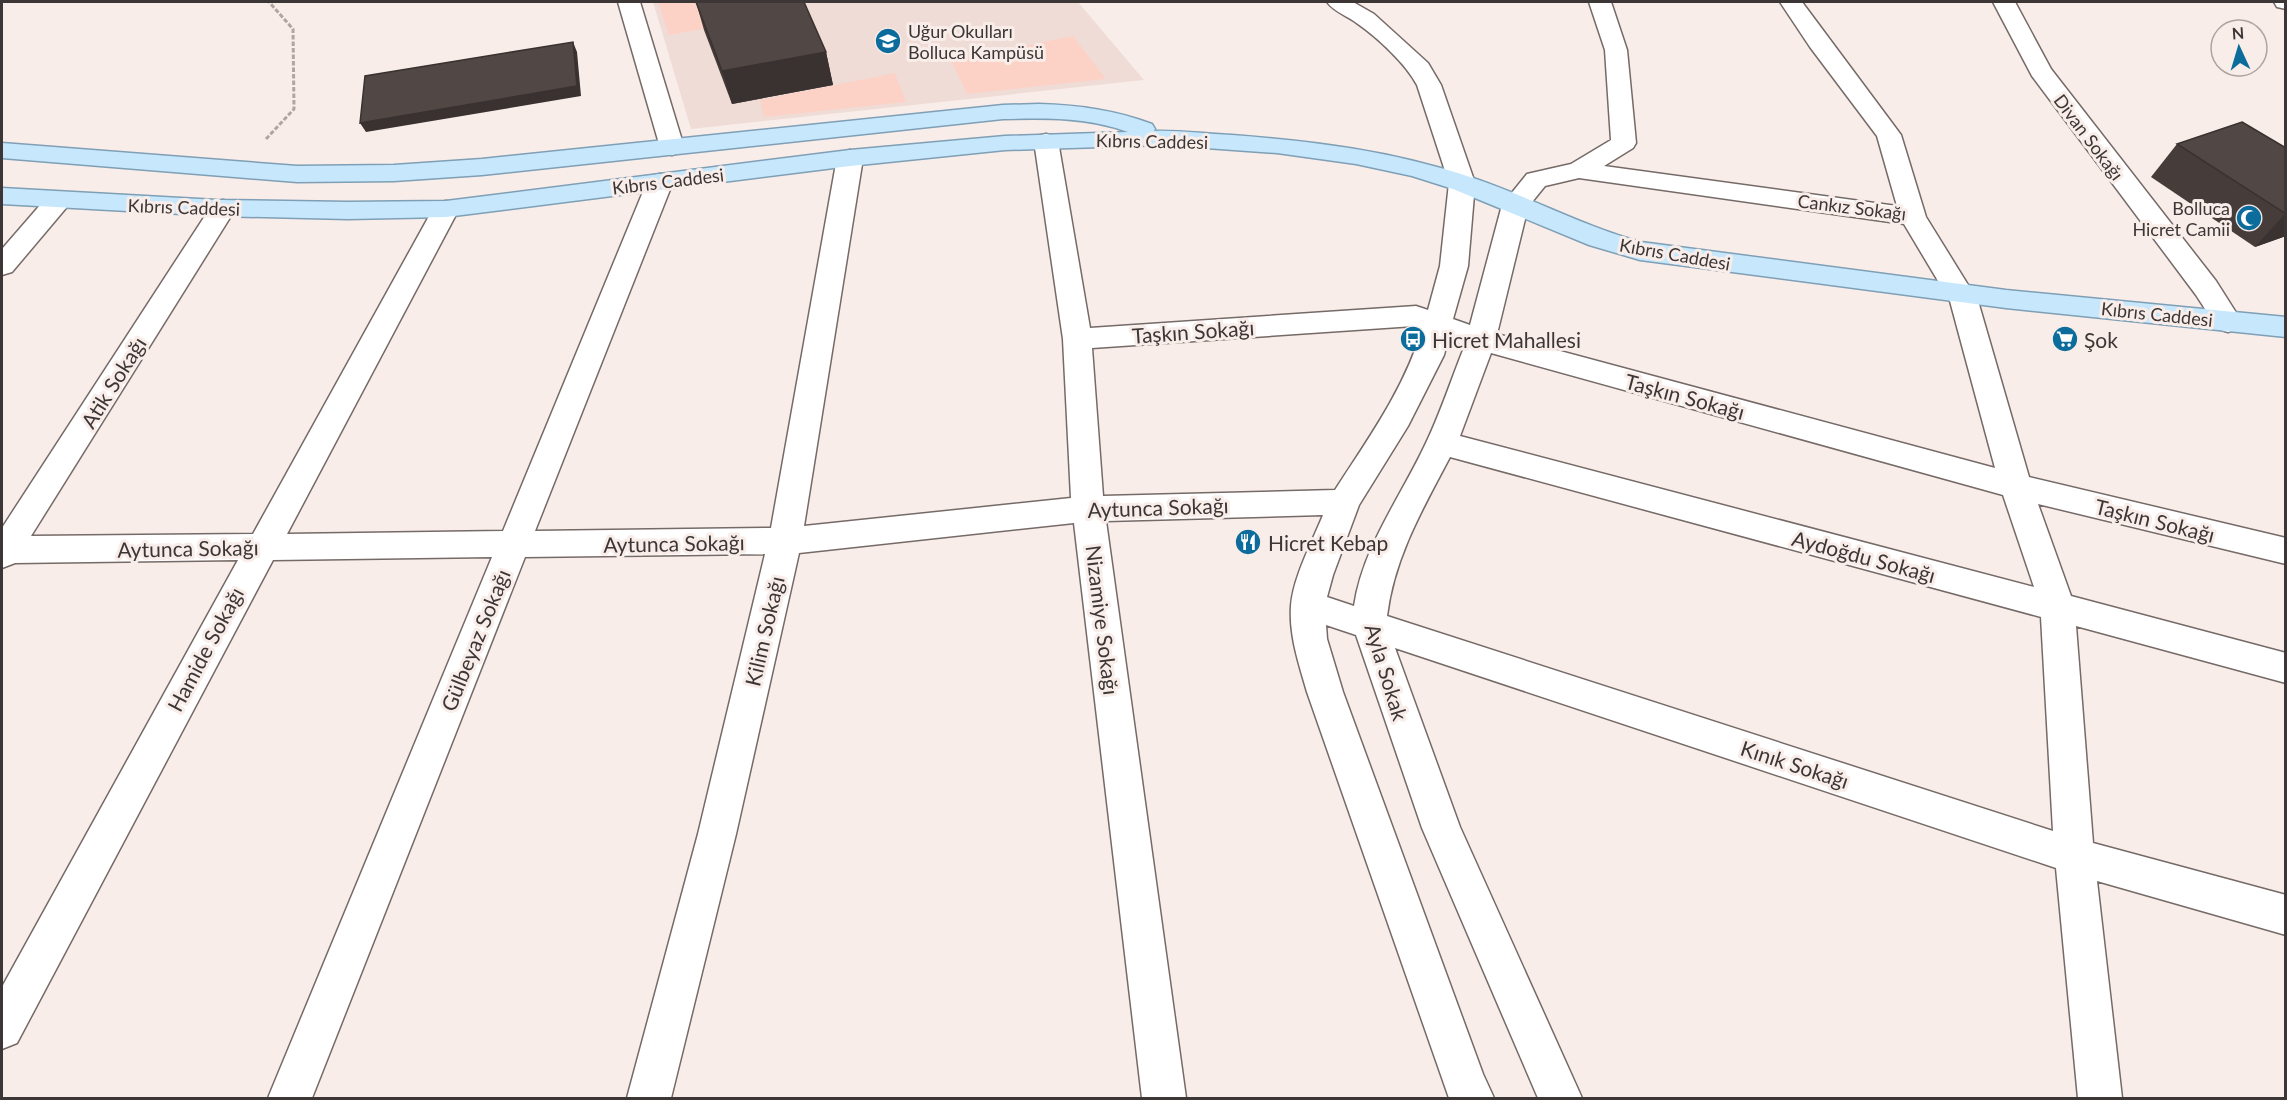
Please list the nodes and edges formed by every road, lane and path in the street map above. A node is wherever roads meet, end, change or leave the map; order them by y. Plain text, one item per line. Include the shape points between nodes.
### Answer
1 (269, 2) edge
2 (629, 2) edge
3 (1338, 2) edge
4 (1600, 2) edge
5 (1791, 2) edge
6 (2004, 2) edge
7 (1164, 138) junction
8 (1046, 141) junction
9 (672, 147) junction
10 (2, 150) edge
11 (850, 158) junction
12 (238, 170) junction
13 (1579, 170) junction
14 (660, 182) junction
15 (1462, 183) junction
16 (2, 196) edge
17 (57, 202) junction
18 (1515, 205) junction
19 (223, 208) junction
20 (446, 209) junction
21 (1914, 217) junction
22 (2, 266) edge
23 (1959, 293) junction
24 (2228, 322) junction
25 (1437, 323) junction
26 (2286, 327) edge
27 (1077, 339) junction
28 (1481, 340) junction
29 (1442, 443) junction
30 (2016, 486) junction
31 (1344, 502) junction
32 (1088, 509) junction
33 (785, 541) junction
34 (513, 545) junction
35 (260, 548) junction
36 (2286, 551) edge
37 (3, 552) edge
38 (1308, 605) junction
39 (2058, 608) junction
40 (1369, 623) junction
41 (2286, 668) edge
42 (2074, 856) junction
43 (2286, 915) edge
44 (2, 1028) edge
45 (290, 1098) edge
46 (649, 1098) edge
47 (1164, 1098) edge
48 (1472, 1098) edge
49 (1560, 1098) edge
50 (2100, 1098) edge

1 - 12 path via 293,28 294,110
2 - 9 street
3 - 15 street via 1366,19 1420,68 1430,85
4 - 13 street via 1616,50 1624,144
5 - 21 street, Cankız Sokağı via 1889,135
6 - 24 street, Divan Sokağı via 2040,71
7 - 8 main road, Kıbrıs Caddesi
7 - 9 main road via 1129,123 1092,114 1047,110
7 - 15 main road, Kıbrıs Caddesi via 1356,156
8 - 11 main road, Kıbrıs Caddesi
8 - 27 street, Nizamiye Sokağı
9 - 12 main road via 394,173
10 - 12 main road
11 - 14 main road, Kıbrıs Caddesi
11 - 33 street, Kilim Sokağı
13 - 18 street via 1536,180
13 - 21 street, Cankız Sokağı
14 - 20 main road, Kıbrıs Caddesi
14 - 34 street, Gülbeyaz Sokağı
15 - 18 main road, Kıbrıs Caddesi
15 - 25 street via 1454,266
16 - 17 main road, Kıbrıs Caddesi
17 - 19 main road, Kıbrıs Caddesi
17 - 22 street
18 - 23 main road, Kıbrıs Caddesi via 1598,239 1640,251
18 - 28 street, Ayla Sokak
19 - 20 main road, Kıbrıs Caddesi
19 - 37 street, Atik Sokağı
20 - 35 street, Hamide Sokağı
21 - 23 street
23 - 24 main road, Kıbrıs Caddesi
23 - 30 street
24 - 26 main road, Kıbrıs Caddesi
25 - 27 street, Taşkın Sokağı via 1416,316
25 - 28 street, Taşkın Sokağı
25 - 31 street via 1428,355 1393,426
27 - 32 street, Nizamiye Sokağı
28 - 29 street, Ayla Sokak
28 - 30 street, Taşkın Sokağı
29 - 39 street, Aydoğdu Sokağı
29 - 40 street, Ayla Sokak via 1394,533 1374,586
30 - 36 street, Taşkın Sokağı
30 - 39 street
31 - 32 street, Aytunca Sokağı
31 - 38 street
32 - 33 street, Aytunca Sokağı
32 - 47 street, Nizamiye Sokağı
33 - 34 street, Aytunca Sokağı
33 - 46 street, Kilim Sokağı via 717,834
34 - 35 street, Aytunca Sokağı
34 - 45 street, Gülbeyaz Sokağı
35 - 37 street, Aytunca Sokağı
35 - 44 street, Hamide Sokağı
38 - 40 street, Kınık Sokağı
38 - 48 street via 1310,639 1325,692
39 - 41 street, Aydoğdu Sokağı
39 - 42 street
40 - 42 street, Kınık Sokağı
40 - 49 street, Ayla Sokak via 1441,828
42 - 43 street, Kınık Sokağı
42 - 50 street

